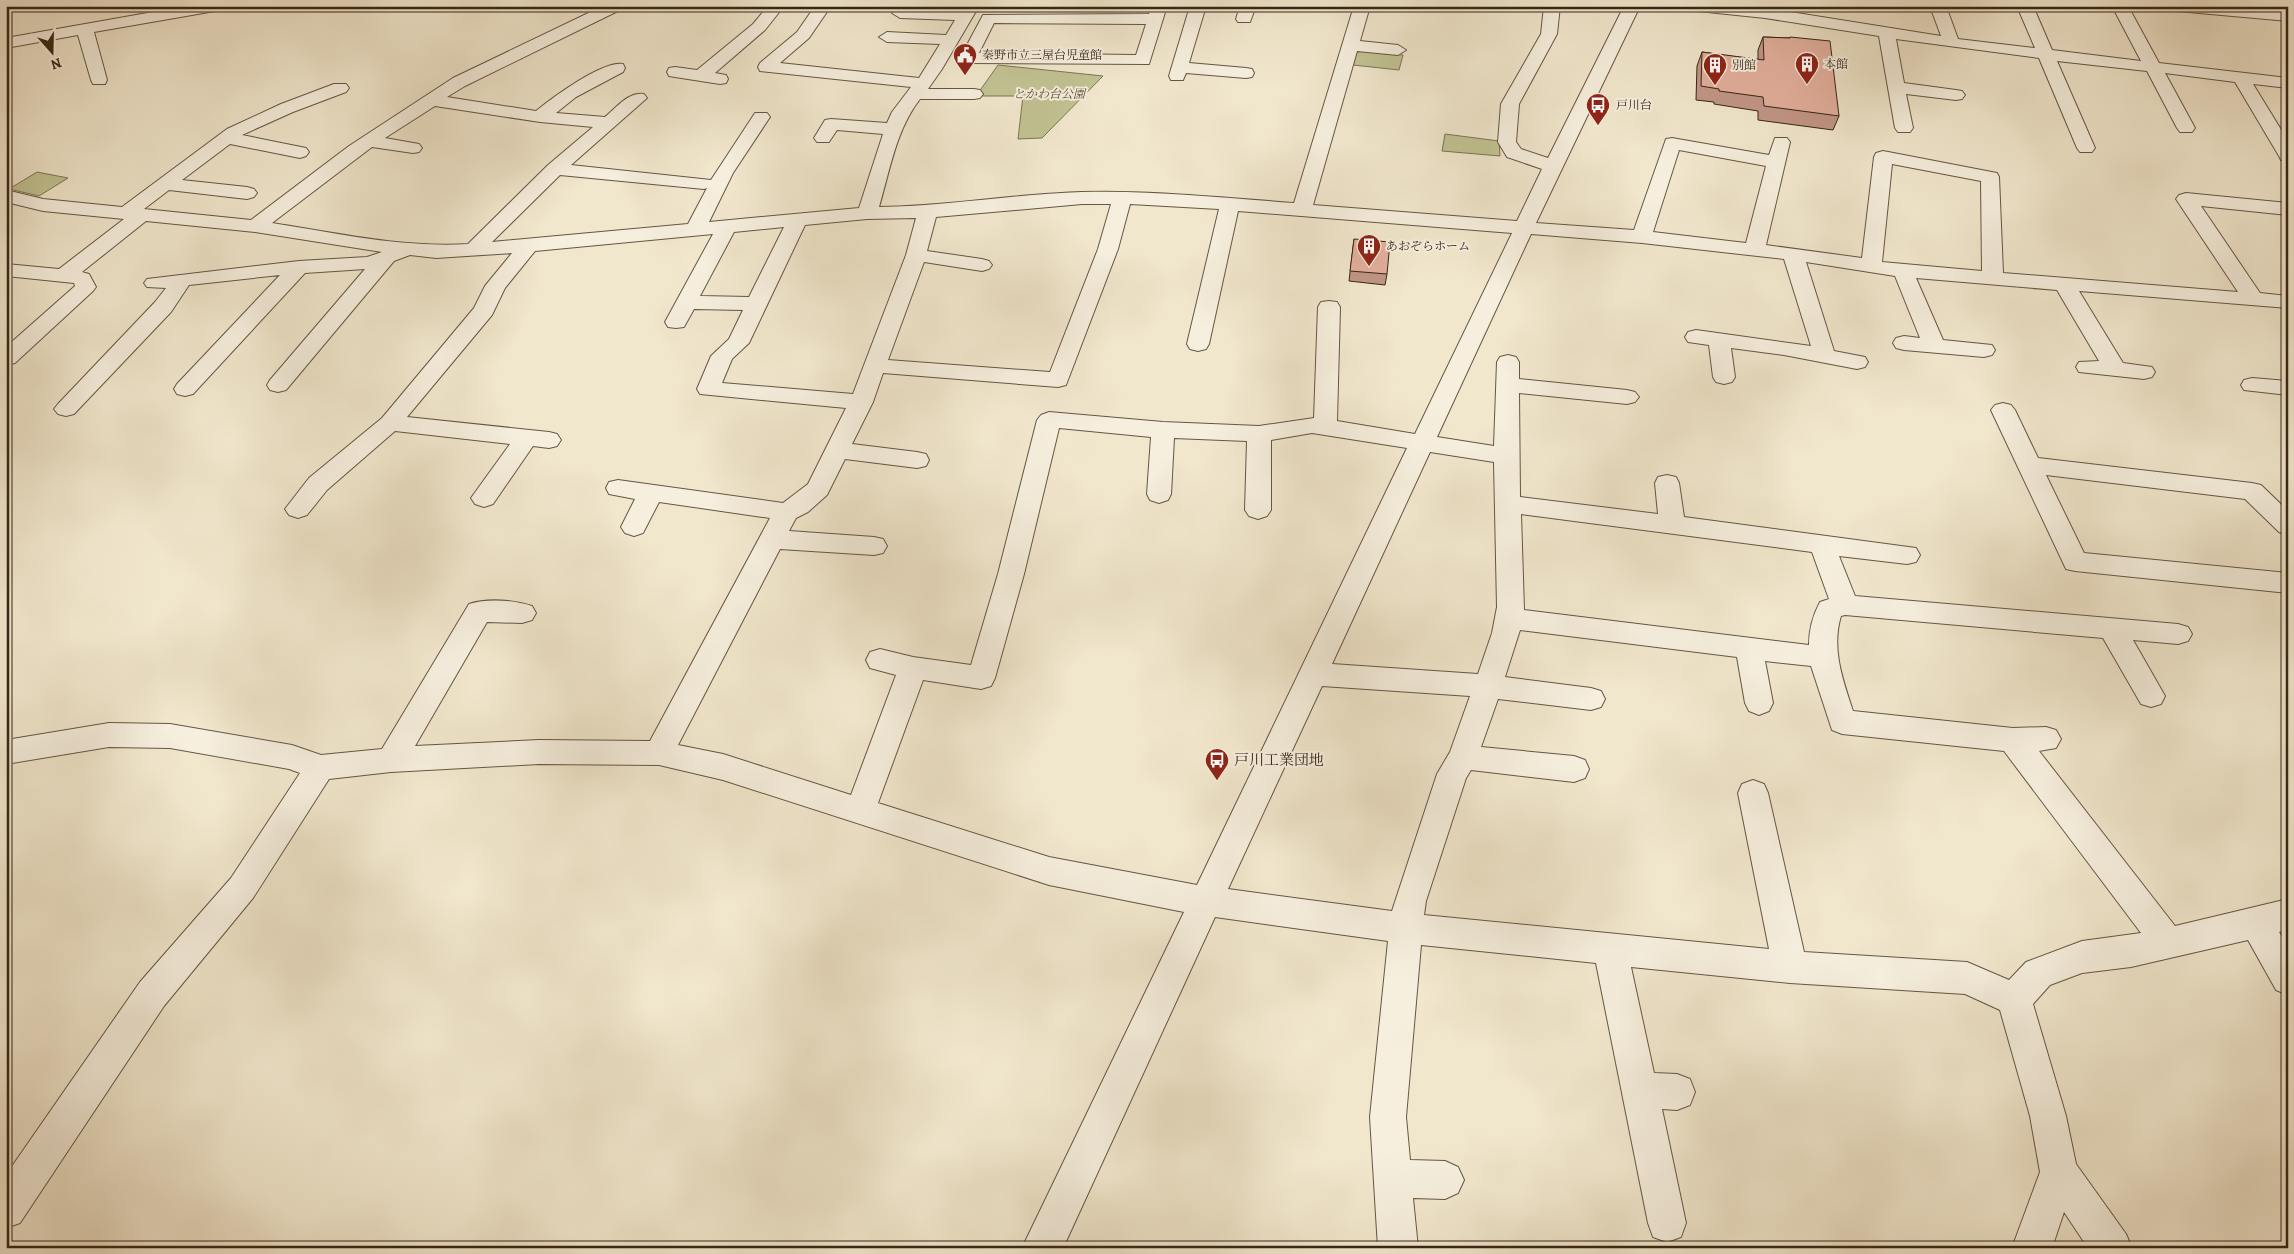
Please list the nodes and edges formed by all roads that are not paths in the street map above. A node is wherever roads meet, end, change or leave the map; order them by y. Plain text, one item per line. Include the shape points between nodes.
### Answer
1 (216, 6) edge
2 (616, 6) edge
3 (776, 6) edge
4 (823, 6) edge
5 (1198, 6) edge
6 (1362, 6) edge
7 (1552, 6) edge
8 (1632, 6) edge
9 (1698, 6) edge
10 (1938, 6) edge
11 (2025, 6) edge
12 (2120, 6) edge
13 (2177, 6) edge
14 (2264, 10) edge
15 (969, 11) edge
16 (900, 13) dead end
17 (1158, 13) edge
18 (2288, 16) edge
19 (85, 30) junction
20 (1191, 32) junction
21 (1209, 33) dead end
22 (1887, 34) junction
23 (887, 37) dead end
24 (952, 40) junction
25 (6, 43) edge
26 (1951, 43) junction
27 (1350, 46) junction
28 (1398, 50) dead end
29 (2048, 56) junction
30 (617, 68) dead end
31 (2154, 68) junction
32 (674, 72) dead end
33 (1246, 73) dead end
34 (701, 76) junction
35 (2241, 78) junction
36 (724, 79) dead end
37 (99, 80) dead end
38 (2288, 83) edge
39 (1896, 87) junction
40 (918, 88) junction
41 (341, 93) dead end
42 (974, 94) dead end
43 (1956, 95) dead end
44 (638, 98) dead end
45 (432, 100) junction
46 (761, 117) dead end
47 (540, 118) junction
48 (609, 123) junction
49 (1904, 128) dead end
50 (2186, 128) dead end
51 (893, 129) junction
52 (227, 138) junction
53 (823, 138) dead end
54 (368, 141) junction
55 (1781, 142) dead end
56 (413, 148) dead end
57 (2086, 148) dead end
58 (300, 152) dead end
59 (2288, 156) edge
60 (1776, 162) junction
61 (1553, 166) junction
62 (555, 169) junction
63 (704, 183) dead end
64 (164, 184) junction
65 (247, 193) dead end
66 (6, 196) edge
67 (1122, 198) junction
68 (1230, 205) junction
69 (1302, 209) junction
70 (2288, 209) edge
71 (926, 212) junction
72 (866, 213) junction
73 (133, 214) junction
74 (797, 221) junction
75 (255, 226) junction
76 (727, 226) junction
77 (1524, 226) junction
78 (696, 229) junction
79 (1642, 237) junction
80 (529, 246) junction
81 (407, 249) junction
82 (1755, 249) junction
83 (472, 251) junction
84 (1793, 254) junction
85 (916, 256) junction
86 (386, 258) junction
87 (982, 265) dead end
88 (1871, 267) junction
89 (299, 268) junction
90 (6, 270) edge
91 (1902, 271) junction
92 (65, 275) junction
93 (1993, 279) junction
94 (182, 280) junction
95 (154, 283) dead end
96 (2066, 286) junction
97 (2253, 298) junction
98 (686, 302) junction
99 (2288, 302) edge
100 (757, 304) junction
101 (1329, 308) dead end
102 (676, 322) dead end
103 (324, 331) junction
104 (350, 332) dead end
105 (1696, 337) dead end
106 (1719, 340) junction
107 (1904, 343) dead end
108 (1198, 344) dead end
109 (1934, 346) junction
110 (1984, 350) dead end
111 (1824, 357) junction
112 (7, 358) edge
113 (31, 360) dead end
114 (1508, 362) dead end
115 (1857, 362) dead end
116 (876, 366) junction
117 (2087, 367) dead end
118 (2116, 370) junction
119 (2144, 372) dead end
120 (1724, 377) dead end
121 (278, 385) dead end
122 (1508, 385) junction
123 (2252, 385) dead end
124 (2288, 388) edge
125 (185, 389) dead end
126 (1627, 397) dead end
127 (861, 402) junction
128 (66, 408) dead end
129 (2004, 410) dead end
130 (390, 423) junction
131 (1325, 427) junction
132 (1163, 430) junction
133 (1259, 434) junction
134 (1422, 442) junction
135 (838, 450) junction
136 (1506, 456) junction
137 (917, 460) dead end
138 (2029, 465) junction
139 (1667, 483) dead end
140 (618, 488) dead end
141 (651, 493) junction
142 (1159, 494) dead end
143 (484, 498) dead end
144 (1508, 504) junction
145 (298, 509) dead end
146 (1258, 510) dead end
147 (786, 512) junction
148 (1672, 525) junction
149 (2288, 526) edge
150 (634, 528) dead end
151 (772, 540) junction
152 (1822, 544) junction
153 (874, 546) dead end
154 (1907, 555) dead end
155 (2288, 583) edge
156 (1845, 606) junction
157 (522, 613) dead end
158 (1509, 618) junction
159 (2112, 630) junction
160 (2178, 634) dead end
161 (1749, 648) junction
162 (1822, 657) junction
163 (880, 660) dead end
164 (913, 668) junction
165 (1313, 674) junction
166 (1486, 686) junction
167 (2151, 696) dead end
168 (1592, 699) dead end
169 (1759, 703) dead end
170 (2046, 739) dead end
171 (2013, 740) junction
172 (6, 752) edge
173 (658, 753) junction
174 (1463, 757) junction
175 (391, 760) junction
176 (320, 768) junction
177 (1574, 769) dead end
178 (1753, 793) dead end
179 (860, 811) junction
180 (1205, 901) junction
181 (2288, 914) edge
182 (2256, 923) junction
183 (1406, 928) junction
184 (2167, 941) junction
185 (1610, 949) junction
186 (1790, 967) junction
187 (2288, 979) edge
188 (2014, 999) junction
189 (1639, 1090) junction
190 (1677, 1092) dead end
191 (2059, 1172) junction
192 (1392, 1179) junction
193 (1444, 1180) dead end
194 (6, 1209) edge
195 (1667, 1222) dead end
196 (1042, 1248) edge
197 (1398, 1248) edge
198 (2032, 1248) edge
199 (2112, 1248) edge

1 - 19 street
2 - 45 street via 459,82
3 - 34 street via 759,27
4 - 40 street via 803,35 766,66
5 - 20 street
6 - 27 street
7 - 61 street via 1549,34 1510,104 1507,142 1514,153
8 - 61 street
9 - 22 street via 1765,13
10 - 26 street
11 - 29 street
12 - 31 street
13 - 14 street
14 - 18 street
15 - 16 street
15 - 24 street
17 - 17 street via 1143,60 968,58 988,18
19 - 25 street
19 - 37 street
20 - 21 street
20 - 33 street via 1179,71
22 - 26 street
22 - 39 street
23 - 24 street
24 - 40 street
26 - 29 street
27 - 28 street
27 - 69 street
29 - 31 street
29 - 57 street
30 - 47 street via 570,93
31 - 35 street
31 - 50 street
32 - 34 street
34 - 36 street
35 - 38 street
35 - 59 street
39 - 43 street
39 - 49 street
40 - 42 street
40 - 51 street
41 - 52 street via 261,119
44 - 48 street
45 - 47 street
45 - 54 street
46 - 78 street via 724,173
47 - 48 street
48 - 62 street
51 - 53 street via 831,124
51 - 72 street
52 - 58 street
52 - 64 street
54 - 56 street
54 - 75 street
55 - 60 street
60 - 79 street via 1672,143
60 - 82 street
61 - 77 street
62 - 63 street
62 - 83 street
64 - 65 street
64 - 73 street
66 - 73 street via 43,204
67 - 68 street
67 - 71 street via 1082,198
67 - 116 street via 1108,249 1058,380
68 - 69 street
68 - 108 street
69 - 77 street
70 - 97 street via 2186,199
71 - 72 street
71 - 85 street
72 - 74 street
73 - 75 street
73 - 92 street
74 - 76 street
74 - 100 street
75 - 81 street
76 - 78 street
76 - 98 street
77 - 79 street
77 - 134 street
78 - 80 street
79 - 82 street
80 - 83 street
80 - 130 street via 495,286 484,310
81 - 83 street
81 - 86 street
82 - 84 street
84 - 88 street
84 - 111 street
85 - 87 street
85 - 116 street
86 - 89 street via 370,263
86 - 103 street
88 - 91 street
88 - 93 street via 1882,157 1990,177
89 - 94 street
89 - 125 street
90 - 92 street
91 - 93 street
91 - 109 street
92 - 112 street via 82,278 86,287
93 - 96 street
94 - 95 street
94 - 128 street via 163,307
96 - 97 street
96 - 118 street
97 - 99 street
98 - 100 street
98 - 102 street
100 - 127 street via 738,343 722,356 708,389
101 - 131 street
103 - 104 street
103 - 121 street
105 - 106 street
106 - 111 street
106 - 120 street
107 - 109 street
109 - 110 street
111 - 115 street
112 - 113 street
114 - 122 street
116 - 127 street
117 - 118 street
118 - 119 street
122 - 126 street
122 - 136 street
123 - 124 street
127 - 135 street
129 - 138 street
130 - 143 street via 538,439
130 - 145 street via 318,484
131 - 133 street via 1312,425
131 - 134 street
132 - 133 street
132 - 142 street
132 - 164 street via 1049,420 1011,574 981,678
133 - 146 street
134 - 136 street
134 - 165 street
135 - 137 street
135 - 147 street via 818,489 799,506
136 - 144 street
138 - 149 street via 2252,490
138 - 155 street via 2075,562
139 - 148 street
140 - 141 street
141 - 147 street
141 - 150 street
144 - 148 street
144 - 158 street
147 - 151 street
148 - 152 street
151 - 153 street
151 - 173 street
152 - 154 street
152 - 156 street
156 - 159 street
156 - 162 street via 1830,609 1824,622
157 - 175 street via 479,611
158 - 161 street via 1702,634
158 - 166 street
159 - 160 street
159 - 167 street
161 - 162 street
161 - 169 street
162 - 171 street via 1842,722
163 - 164 street
164 - 179 street
165 - 166 street
165 - 180 street
166 - 168 street
166 - 174 street
170 - 171 street
171 - 184 street
172 - 176 street via 109,735 170,736 292,757
173 - 175 street via 539,752
173 - 179 street via 723,767
174 - 177 street
174 - 183 street via 1452,774 1413,892
175 - 176 street
176 - 194 street via 242,888 152,994
178 - 186 street
179 - 180 street via 1049,871
180 - 183 street
180 - 196 street
181 - 182 street
182 - 184 street
182 - 187 street
183 - 185 street
183 - 192 street via 1388,1117
184 - 188 street via 2082,957 2038,972
185 - 186 street
185 - 189 street
186 - 188 street via 1966,978
188 - 191 street via 2048,1116
189 - 190 street
189 - 195 street
191 - 198 street
191 - 199 street
192 - 193 street
192 - 197 street

